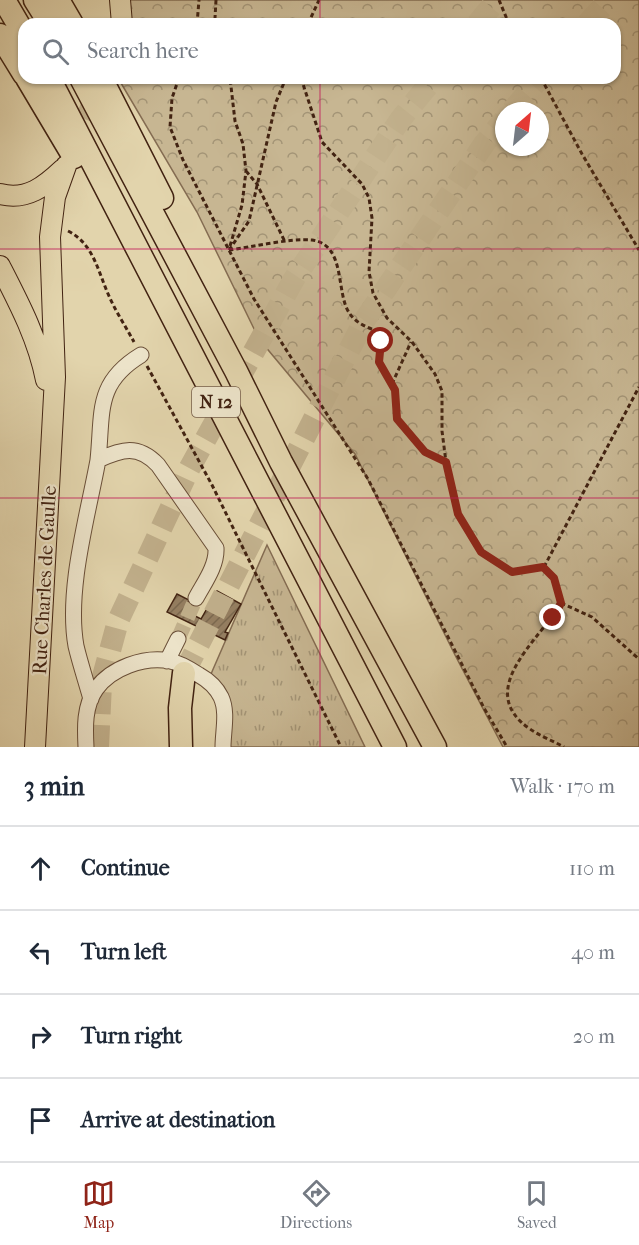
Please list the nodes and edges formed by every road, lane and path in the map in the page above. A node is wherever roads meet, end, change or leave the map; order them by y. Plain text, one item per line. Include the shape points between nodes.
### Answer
1 (4, 0) edge
2 (35, 0) edge
3 (58, 0) edge
4 (120, 0) edge
5 (199, 0) edge
6 (216, 0) edge
7 (319, 0) edge
8 (499, 0) edge
9 (46, 18) edge
10 (68, 18) edge
11 (122, 18) edge
12 (198, 18) edge
13 (215, 18) edge
14 (311, 18) edge
15 (506, 18) edge
16 (18, 24) edge
17 (0, 35) edge
18 (18, 64) edge
19 (31, 84) edge
20 (52, 84) edge
21 (84, 84) edge
22 (104, 84) edge
23 (177, 84) edge
24 (231, 84) edge
25 (284, 84) edge
26 (302, 84) edge
27 (544, 84) edge
28 (246, 171) junction
29 (100, 180) junction
30 (257, 184) junction
31 (0, 194) edge
32 (61, 228) dead end
33 (285, 242) junction
34 (229, 250) junction
35 (639, 250) edge
36 (0, 266) edge
37 (412, 342) junction
38 (141, 355) junction
39 (392, 384) junction
40 (639, 387) edge
41 (52, 412) junction
42 (98, 460) junction
43 (281, 462) junction
44 (446, 462) junction
45 (543, 567) junction
46 (196, 598) tunnel mouth
47 (561, 603) junction
48 (178, 639) tunnel mouth
49 (639, 659) edge
50 (176, 667) junction
51 (91, 699) junction
52 (35, 747) edge
53 (86, 747) edge
54 (181, 747) edge
55 (223, 747) edge
56 (341, 747) edge
57 (395, 747) edge
58 (435, 747) edge
59 (507, 747) edge
60 (564, 747) edge

1 - 16 highway
2 - 9 highway
3 - 10 highway
4 - 11 main road
5 - 12 path
6 - 13 path
7 - 14 path
8 - 15 path
17 - 18 highway
19 - 29 highway via 75,159
20 - 29 highway, N 12
21 - 43 highway, N 12
22 - 43 highway via 282,435
23 - 34 path via 170,127
24 - 28 path
25 - 30 path
26 - 37 path via 322,142 362,184 369,198 369,272 373,293 387,318
27 - 35 path
28 - 30 path
28 - 34 path via 242,205
29 - 57 highway, N 12
30 - 33 path
30 - 34 path via 249,221
31 - 41 main road, Rue Charles de Gaulle via 37,191 66,166 55,197 50,237 55,346
32 - 38 path via 75,234 92,252 110,298
33 - 34 path
33 - 39 path via 314,240 328,248 338,264 350,316 377,331 381,341 379,362
34 - 59 path via 254,298 368,479
36 - 41 main road, Rue Charles de Gaulle via 42,357
37 - 39 path
37 - 44 path via 442,391
38 - 42 lane via 114,376 105,394
38 - 56 path via 212,485
39 - 44 path via 397,419 425,452
40 - 45 path
41 - 52 main road, Rue Charles de Gaulle
42 - 46 lane via 129,450 150,456 158,465 216,548 214,564
42 - 51 lane via 74,608 76,645
43 - 58 highway, N 12
44 - 45 path via 458,514 481,552 512,572
45 - 47 path via 554,578
47 - 49 path via 592,617
47 - 60 path via 514,665 508,698 529,729
48 - 50 lane
50 - 51 lane via 138,663 115,671
50 - 54 highway
50 - 55 lane via 189,669 216,688 224,708
51 - 53 lane via 85,723

